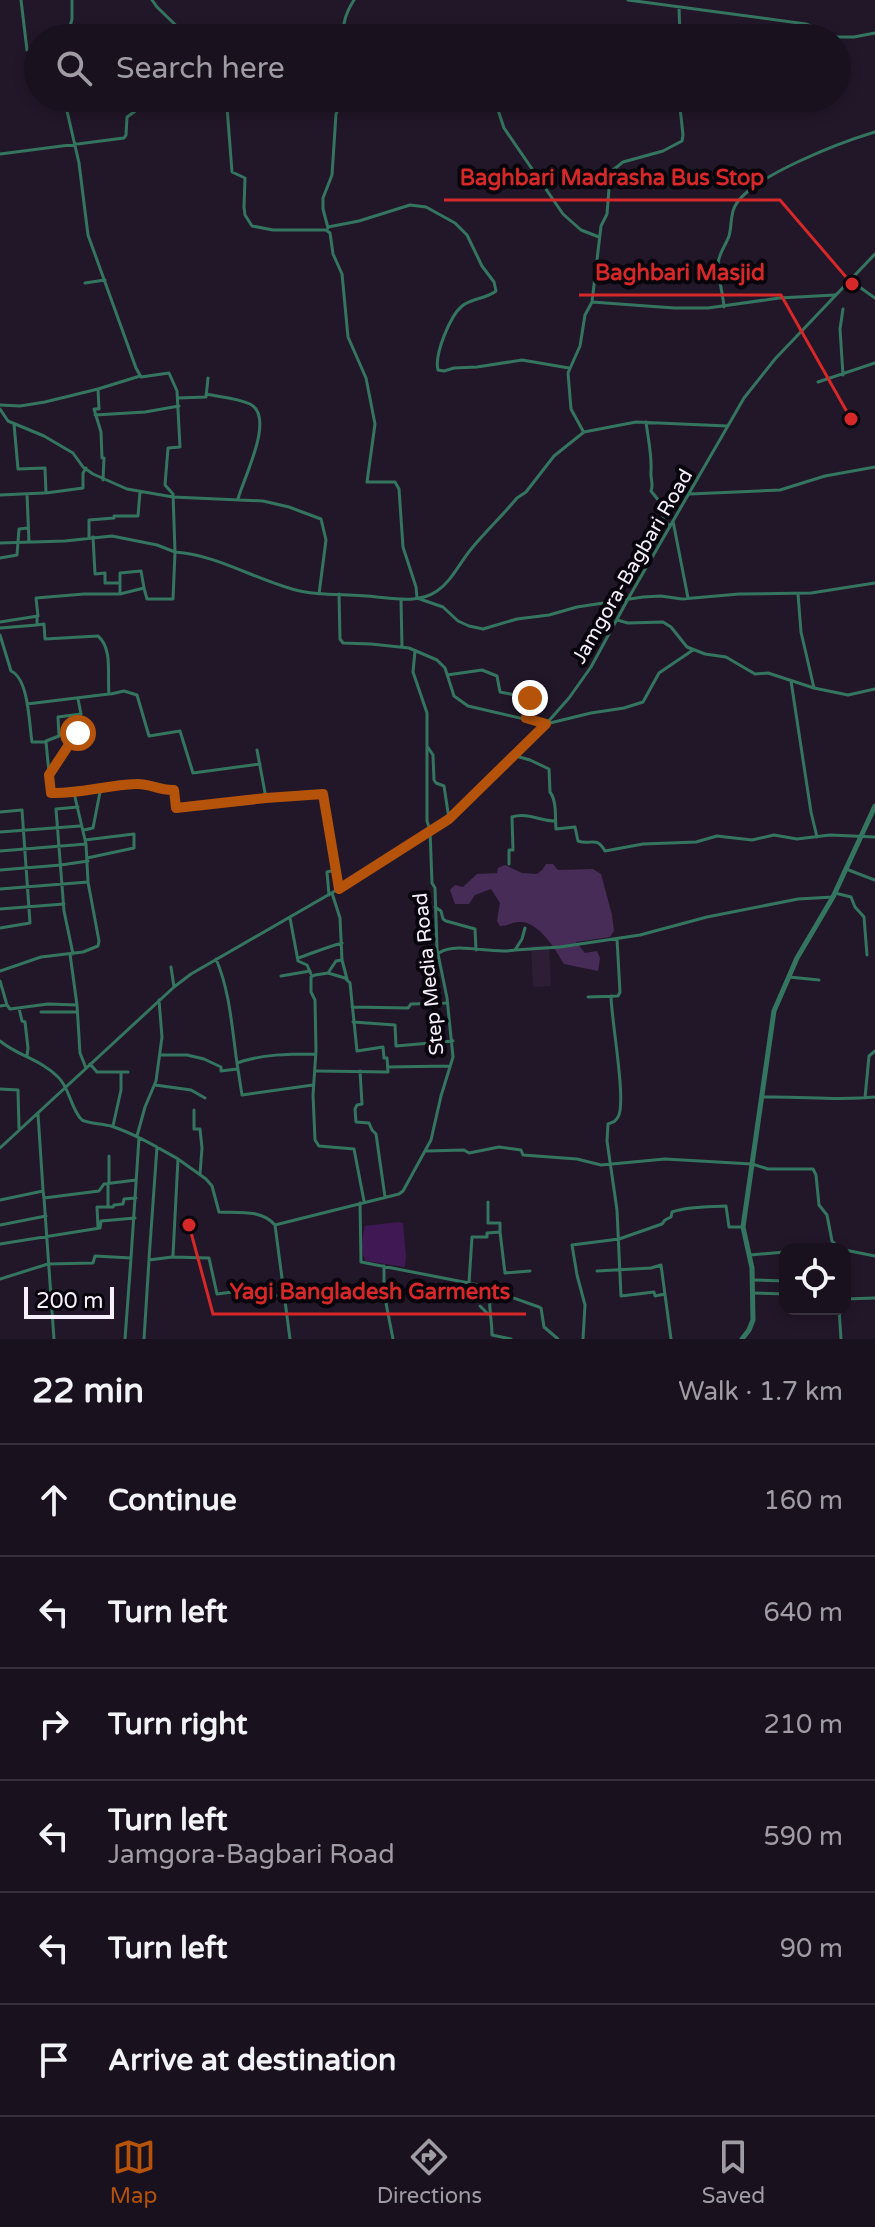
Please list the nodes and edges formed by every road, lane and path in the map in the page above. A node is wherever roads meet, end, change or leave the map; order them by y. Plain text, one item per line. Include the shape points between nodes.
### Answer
1 (21, 0) edge
2 (72, 0) edge
3 (152, 0) edge
4 (354, 0) edge
5 (628, 0) edge
6 (679, 7) junction
7 (70, 24) edge
8 (175, 24) edge
9 (343, 24) edge
10 (680, 24) edge
11 (806, 24) edge
12 (24, 25) edge
13 (875, 33) edge
14 (851, 37) edge
15 (67, 112) edge
16 (134, 112) edge
17 (227, 112) edge
18 (337, 112) edge
19 (499, 112) edge
20 (681, 112) edge
21 (875, 132) edge
22 (75, 143) junction
23 (0, 154) edge
24 (328, 230) junction
25 (599, 237) junction
26 (875, 254) edge
27 (105, 280) junction
28 (851, 281) junction
29 (85, 283) dead end
30 (838, 295) junction
31 (875, 298) edge
32 (592, 302) junction
33 (724, 307) junction
34 (843, 309) dead end
35 (875, 363) edge
36 (569, 368) junction
37 (843, 375) junction
38 (140, 376) junction
39 (208, 378) dead end
40 (818, 382) dead end
41 (98, 389) junction
42 (206, 394) junction
43 (178, 398) junction
44 (179, 406) junction
45 (0, 407) edge
46 (95, 415) junction
47 (646, 422) junction
48 (14, 424) junction
49 (727, 426) junction
50 (584, 432) junction
51 (875, 467) edge
52 (86, 468) junction
53 (103, 480) junction
54 (140, 492) junction
55 (46, 493) junction
56 (27, 494) junction
57 (690, 494) junction
58 (0, 495) edge
59 (173, 497) junction
60 (238, 499) junction
61 (672, 523) junction
62 (28, 528) junction
63 (91, 538) junction
64 (19, 542) junction
65 (29, 542) junction
66 (0, 543) edge
67 (175, 552) junction
68 (0, 558) edge
69 (120, 583) junction
70 (875, 583) edge
71 (144, 588) junction
72 (120, 594) junction
73 (319, 594) junction
74 (339, 594) junction
75 (798, 594) junction
76 (417, 598) junction
77 (688, 598) junction
78 (628, 599) junction
79 (401, 600) junction
80 (37, 617) junction
81 (616, 619) junction
82 (0, 622) edge
83 (37, 625) junction
84 (0, 628) edge
85 (0, 635) edge
86 (402, 647) junction
87 (693, 650) junction
88 (415, 651) junction
89 (447, 675) junction
90 (791, 681) junction
91 (814, 688) junction
92 (875, 689) edge
93 (109, 694) junction
94 (78, 699) junction
95 (27, 704) junction
96 (526, 718) junction
97 (546, 724) junction
98 (59, 735) junction
99 (46, 742) junction
100 (427, 746) junction
101 (257, 750) dead end
102 (516, 756) junction
103 (260, 764) junction
104 (49, 775) junction
105 (101, 787) junction
106 (74, 793) junction
107 (266, 798) junction
108 (875, 806) edge
109 (78, 807) junction
110 (0, 812) edge
111 (449, 819) junction
112 (555, 821) junction
113 (58, 827) junction
114 (82, 828) junction
115 (23, 830) junction
116 (430, 830) junction
117 (0, 832) edge
118 (817, 837) junction
119 (859, 837) junction
120 (874, 837) edge
121 (86, 842) junction
122 (60, 846) junction
123 (25, 849) junction
124 (0, 851) edge
125 (88, 859) junction
126 (509, 864) dead end
127 (61, 865) junction
128 (26, 869) junction
129 (846, 869) junction
130 (0, 870) edge
131 (335, 870) junction
132 (875, 880) edge
133 (88, 882) junction
134 (63, 885) junction
135 (28, 887) junction
136 (0, 889) edge
137 (339, 889) junction
138 (331, 894) junction
139 (834, 895) junction
140 (64, 904) junction
141 (29, 907) junction
142 (435, 907) junction
143 (0, 909) edge
144 (290, 918) junction
145 (0, 928) edge
146 (525, 928) dead end
147 (617, 939) junction
148 (342, 943) junction
149 (476, 950) junction
150 (515, 950) junction
151 (439, 953) junction
152 (71, 954) junction
153 (867, 955) dead end
154 (298, 958) junction
155 (216, 959) junction
156 (342, 960) junction
157 (171, 967) dead end
158 (0, 971) edge
159 (311, 973) junction
160 (328, 973) junction
161 (281, 976) dead end
162 (789, 977) junction
163 (347, 979) junction
164 (819, 980) dead end
165 (0, 981) edge
166 (174, 987) junction
167 (611, 996) junction
168 (588, 997) dead end
169 (159, 1000) junction
170 (448, 1003) junction
171 (7, 1005) junction
172 (77, 1005) junction
173 (0, 1006) edge
174 (352, 1007) junction
175 (19, 1008) junction
176 (41, 1012) dead end
177 (77, 1012) junction
178 (353, 1022) junction
179 (0, 1041) edge
180 (453, 1041) junction
181 (875, 1051) edge
182 (316, 1054) junction
183 (160, 1055) junction
184 (27, 1056) junction
185 (237, 1063) junction
186 (88, 1066) junction
187 (450, 1066) junction
188 (388, 1067) junction
189 (238, 1069) junction
190 (315, 1071) junction
191 (360, 1071) junction
192 (121, 1072) junction
193 (128, 1072) dead end
194 (155, 1085) junction
195 (314, 1085) junction
196 (66, 1086) junction
197 (0, 1089) edge
198 (762, 1097) junction
199 (875, 1097) edge
200 (205, 1098) dead end
201 (865, 1098) junction
202 (194, 1110) dead end
203 (38, 1114) junction
204 (113, 1126) junction
205 (19, 1130) junction
206 (138, 1137) junction
207 (157, 1147) junction
208 (0, 1148) edge
209 (427, 1151) junction
210 (109, 1156) dead end
211 (178, 1159) junction
212 (752, 1164) junction
213 (609, 1165) junction
214 (200, 1174) junction
215 (136, 1180) junction
216 (108, 1183) junction
217 (43, 1191) junction
218 (385, 1197) junction
219 (44, 1198) junction
220 (136, 1198) junction
221 (0, 1200) edge
222 (488, 1202) dead end
223 (362, 1203) junction
224 (108, 1207) junction
225 (46, 1216) junction
226 (135, 1218) junction
227 (0, 1225) edge
228 (275, 1225) junction
229 (743, 1227) junction
230 (99, 1228) junction
231 (500, 1232) junction
232 (47, 1236) junction
233 (619, 1239) junction
234 (834, 1243) edge
235 (0, 1244) edge
236 (851, 1251) edge
237 (779, 1253) edge
238 (750, 1255) junction
239 (875, 1256) edge
240 (172, 1257) junction
241 (131, 1258) junction
242 (149, 1260) junction
243 (48, 1264) junction
244 (384, 1266) junction
245 (618, 1269) junction
246 (530, 1271) dead end
247 (597, 1271) dead end
248 (0, 1279) edge
249 (752, 1280) junction
250 (779, 1281) edge
251 (469, 1283) junction
252 (490, 1289) junction
253 (752, 1293) junction
254 (665, 1294) junction
255 (779, 1294) edge
256 (285, 1295) junction
257 (875, 1298) edge
258 (851, 1299) edge
259 (480, 1306) dead end
260 (488, 1314) junction
261 (839, 1315) edge
262 (54, 1339) edge
263 (125, 1339) edge
264 (144, 1339) edge
265 (290, 1339) edge
266 (393, 1339) edge
267 (511, 1339) edge
268 (558, 1339) edge
269 (583, 1339) edge
270 (671, 1339) edge
271 (742, 1339) edge
272 (841, 1339) edge

1 - 12 street
2 - 7 street
3 - 8 street
4 - 9 street
5 - 6 street
6 - 10 street
6 - 11 street
13 - 14 street
15 - 22 street
16 - 22 street via 127,117 124,138
17 - 24 street via 232,172 245,178 243,204 250,224 260,229
18 - 24 street via 332,175 323,198
19 - 25 street via 504,128 563,214
20 - 25 street via 682,141 613,170
21 - 33 street via 811,157 745,193 736,205 718,265
22 - 23 street
22 - 27 street via 88,235
24 - 36 street via 415,204 455,223 467,235 496,291 468,302 454,315 439,349 438,370 522,360
24 - 76 street via 342,274 348,337 365,375 375,424 367,482 395,482 399,489 403,547
25 - 32 street
26 - 28 street, Jamgora-Bagbari Road
27 - 29 street
27 - 38 street
28 - 30 street, Jamgora-Bagbari Road
28 - 31 street
30 - 33 street
30 - 49 street, Jamgora-Bagbari Road via 759,377
32 - 33 street
32 - 36 street
34 - 37 street
35 - 37 street
36 - 50 street via 571,409
37 - 40 street
38 - 41 street
38 - 43 street via 169,373
39 - 42 street
41 - 45 street
41 - 46 street
42 - 43 street
42 - 60 street via 259,411 259,433
43 - 44 street
44 - 46 street
44 - 59 street via 180,447 168,448 165,485
45 - 48 street
46 - 53 street
47 - 49 street
47 - 50 street
47 - 61 street via 651,491 664,521
48 - 52 street via 73,453
48 - 55 street via 18,469 45,468
49 - 57 street, Jamgora-Bagbari Road
50 - 76 street via 554,456 436,592
51 - 57 street via 780,490
52 - 53 street
52 - 55 street via 83,488
53 - 54 street
54 - 59 street
54 - 63 street via 138,516 89,520
55 - 56 street
56 - 58 street
56 - 62 street
57 - 61 street, Jamgora-Bagbari Road
59 - 60 street
59 - 67 street
60 - 73 street via 289,507 321,519 326,540
61 - 77 street
61 - 78 street, Jamgora-Bagbari Road
62 - 64 street via 19,529
62 - 65 street
63 - 65 street
63 - 67 street via 112,536
63 - 69 street via 95,574 105,573 105,583
64 - 65 street
64 - 66 street
64 - 68 street via 16,557
67 - 71 street via 173,599 147,599
67 - 73 street via 195,553 257,578
69 - 71 street via 120,573 141,571
69 - 72 street
70 - 75 street
71 - 72 street
72 - 80 street via 36,598
73 - 74 street
74 - 79 street
74 - 86 street via 343,643
75 - 77 street
75 - 91 street
76 - 78 street via 483,629
76 - 79 street
77 - 78 street
78 - 81 street, Jamgora-Bagbari Road
79 - 86 street
80 - 82 street
80 - 83 street
81 - 87 street via 663,622
81 - 97 street, Jamgora-Bagbari Road via 591,667
83 - 84 street
83 - 93 street via 44,624 45,639 102,639
85 - 95 street
86 - 88 street
87 - 90 street via 726,657 755,674
87 - 97 street via 659,673 643,702
88 - 89 street via 437,660
88 - 100 street via 413,672 427,713
89 - 96 street via 454,696 468,706
89 - 96 street via 482,670 497,676 500,692 530,698
90 - 91 street
90 - 118 street
91 - 92 street via 848,695
93 - 94 street
93 - 103 street via 137,695 149,736 180,731 193,773
94 - 95 street
94 - 98 street via 81,714 58,717
95 - 99 street via 32,742
96 - 97 street
97 - 102 street, Jamgora-Bagbari Road
98 - 99 street
98 - 104 street via 78,733 78,739 72,740
99 - 104 street
100 - 111 street via 433,755 434,780 444,786
100 - 116 street, Step Media Road
101 - 103 street
102 - 111 street, Jamgora-Bagbari Road
102 - 112 street via 549,769
103 - 107 street
104 - 106 street via 51,793
105 - 106 street
105 - 107 street via 142,784 174,790 176,808
105 - 114 street via 93,828
106 - 109 street
107 - 131 street via 323,794
108 - 119 street
109 - 113 street via 56,809
109 - 114 street
110 - 115 street via 22,810
111 - 116 street, Jamgora-Bagbari Road
112 - 118 street via 556,829 575,827 578,841 597,842 607,852 717,836
112 - 126 street via 512,817
113 - 114 street
113 - 115 street
113 - 122 street
114 - 121 street
115 - 117 street
115 - 123 street
116 - 137 street, Jamgora-Bagbari Road
116 - 142 street, Step Media Road
118 - 119 street
119 - 120 street
119 - 129 street
121 - 122 street
121 - 125 street
121 - 125 street via 134,834 134,848
122 - 123 street
122 - 127 street
123 - 124 street
123 - 128 street
125 - 127 street
125 - 133 street
127 - 128 street
127 - 134 street
128 - 130 street
128 - 135 street
129 - 132 street
129 - 139 street
131 - 137 street
131 - 138 street via 327,872
133 - 134 street
133 - 152 street via 98,944
134 - 135 street
134 - 140 street
135 - 136 street
135 - 141 street
137 - 138 street, Jamgora-Bagbari Road
138 - 144 street, Jamgora-Bagbari Road
138 - 148 street
139 - 147 street
139 - 153 street via 851,897 864,917
139 - 162 street
140 - 141 street
140 - 152 street
141 - 143 street
141 - 145 street via 30,923
142 - 149 street via 446,921 475,929
142 - 151 street, Step Media Road
144 - 154 street
144 - 155 street, Jamgora-Bagbari Road
146 - 150 street
147 - 150 street
147 - 167 street via 620,992
148 - 154 street
148 - 156 street
149 - 150 street
149 - 151 street
151 - 170 street, Step Media Road
152 - 158 street via 41,957
152 - 172 street
154 - 159 street
155 - 166 street, Jamgora-Bagbari Road
155 - 185 street
156 - 160 street
156 - 163 street
157 - 166 street
159 - 160 street
159 - 161 street
159 - 182 street
160 - 163 street
162 - 164 street
162 - 198 street via 774,1011
163 - 174 street
165 - 171 street
166 - 169 street, Jamgora-Bagbari Road
167 - 168 street
167 - 213 street via 620,1114 608,1124
169 - 183 street
169 - 186 street, Jamgora-Bagbari Road
170 - 174 street
170 - 180 street, Step Media Road
171 - 173 street
171 - 175 street
172 - 175 street
172 - 177 street
174 - 178 street
175 - 184 street
176 - 177 street
177 - 186 street via 80,1053
178 - 180 street via 395,1025 396,1046
178 - 188 street via 357,1051 383,1047
179 - 184 street
180 - 187 street, Step Media Road
181 - 201 street via 869,1056
182 - 185 street via 274,1054
182 - 190 street
183 - 189 street via 204,1059 221,1071
183 - 194 street
184 - 196 street
185 - 189 street
186 - 192 street via 97,1072
186 - 196 street, Jamgora-Bagbari Road
187 - 188 street
187 - 209 street, Step Media Road
188 - 191 street via 388,1072
189 - 195 street via 242,1095
190 - 191 street
190 - 195 street
191 - 218 street via 362,1104 355,1109 356,1122 369,1123 376,1134
192 - 193 street
192 - 204 street
194 - 200 street via 191,1090
194 - 206 street
195 - 223 street via 315,1140 319,1146 354,1149
196 - 203 street, Jamgora-Bagbari Road
196 - 204 street via 81,1119
197 - 205 street via 18,1090
198 - 201 street
198 - 212 street
199 - 201 street
202 - 214 street via 194,1129 200,1129 202,1138
203 - 205 street, Jamgora-Bagbari Road
203 - 217 street
204 - 206 street
205 - 208 street, Jamgora-Bagbari Road
206 - 207 street
206 - 215 street
207 - 211 street
207 - 242 street
209 - 213 street via 469,1153 508,1147 523,1155
209 - 218 street, Step Media Road via 403,1191
210 - 216 street
211 - 214 street
211 - 240 street
212 - 213 street via 665,1159
212 - 229 street
212 - 234 street via 815,1171 819,1205
213 - 233 street
214 - 228 street via 212,1186 219,1212 257,1214
215 - 216 street
215 - 220 street
216 - 219 street via 99,1191
216 - 224 street
217 - 219 street
217 - 221 street
218 - 223 street, Step Media Road
219 - 225 street
220 - 224 street
220 - 226 street
222 - 231 street via 488,1223 500,1223
223 - 228 street, Step Media Road
223 - 244 street via 361,1262
224 - 230 street via 97,1207
225 - 227 street
225 - 232 street
226 - 230 street via 108,1219
226 - 241 street
228 - 256 street
229 - 233 street via 729,1227 726,1206 699,1207 676,1210 662,1224
229 - 238 street
230 - 232 street
231 - 246 street via 505,1273
231 - 251 street via 472,1237
232 - 235 street
232 - 243 street
233 - 245 street
233 - 269 street via 572,1245 585,1305
236 - 239 street
237 - 238 street
238 - 249 street
240 - 242 street
240 - 256 street via 209,1258 217,1294 248,1290 262,1296
241 - 243 street via 99,1255 93,1263
241 - 263 street
242 - 264 street
243 - 248 street
243 - 262 street
244 - 251 street
244 - 266 street
245 - 247 street
245 - 254 street via 661,1265
245 - 254 street via 621,1296
249 - 250 street
249 - 253 street
251 - 252 street
252 - 260 street
252 - 268 street via 541,1308 544,1327
253 - 255 street
253 - 271 street via 753,1320
254 - 270 street
256 - 265 street
257 - 258 street
259 - 260 street
260 - 267 street via 492,1335
261 - 272 street

